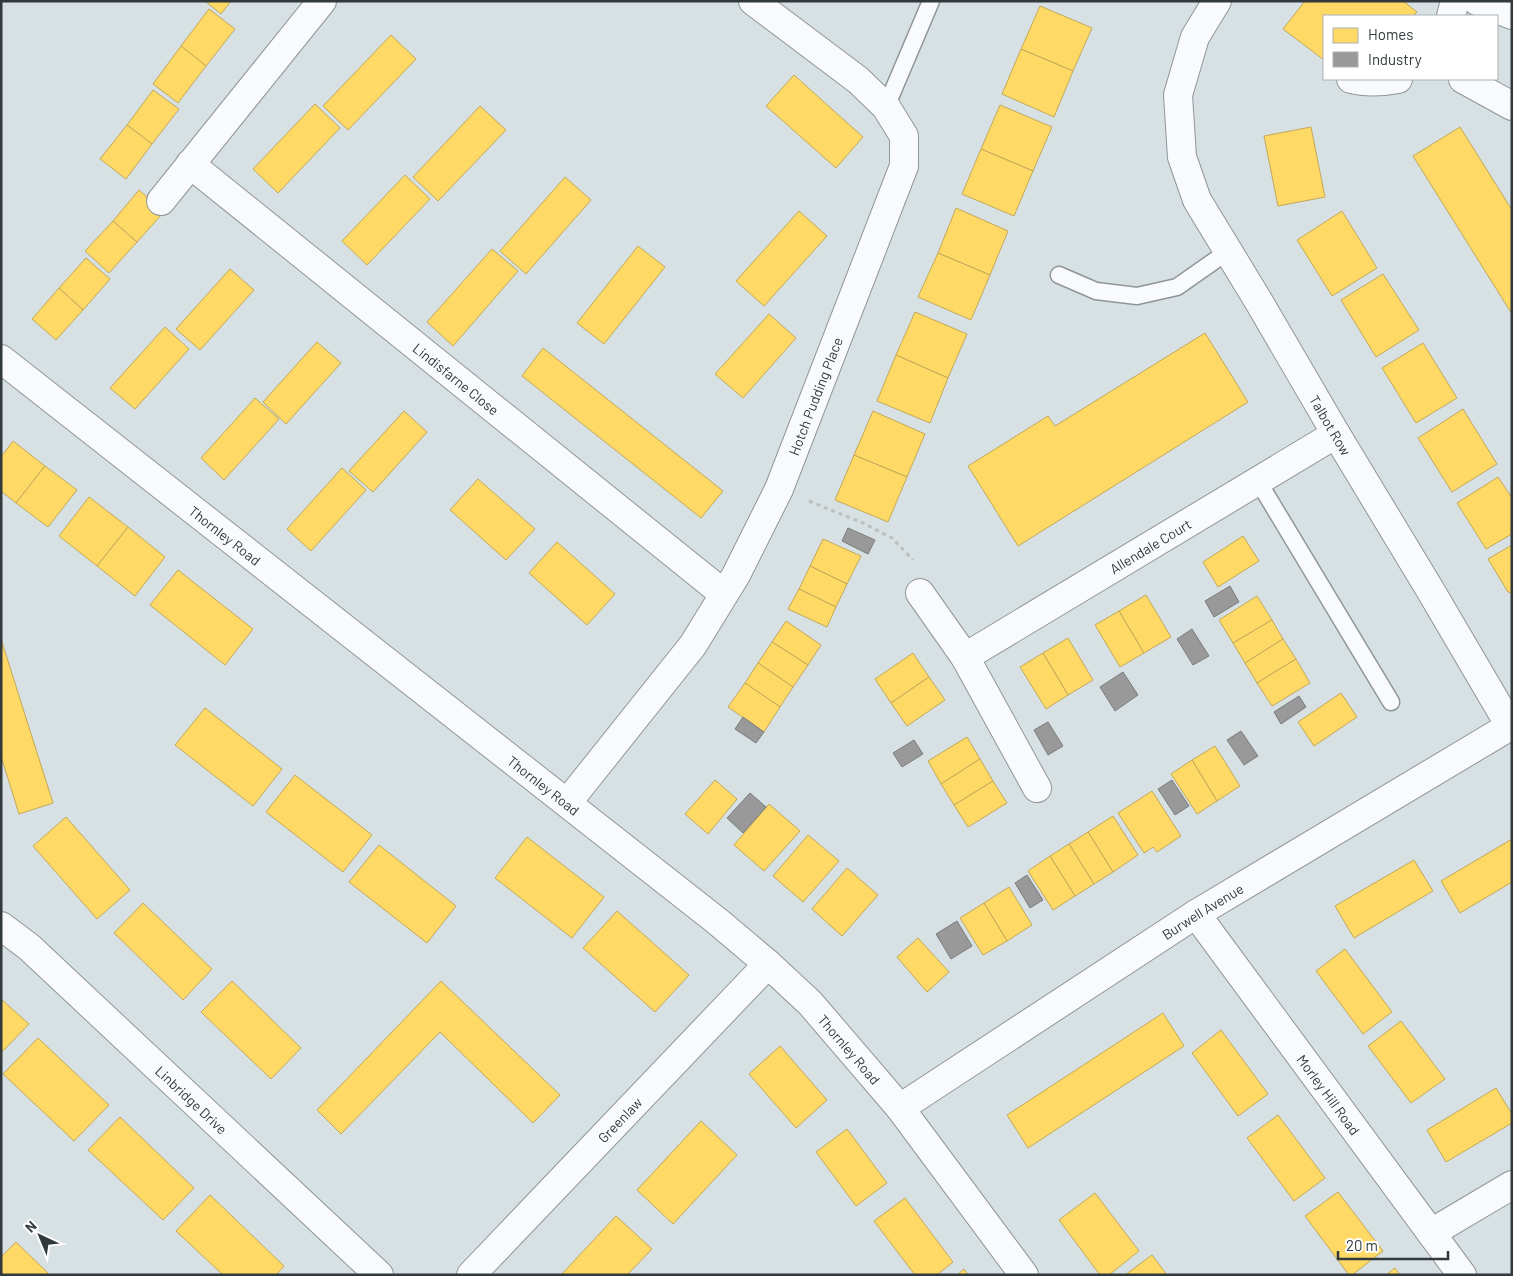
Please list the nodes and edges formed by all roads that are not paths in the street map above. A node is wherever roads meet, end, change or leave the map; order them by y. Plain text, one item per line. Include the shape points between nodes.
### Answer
1 (322, 1) edge
2 (754, 1) edge
3 (931, 1) edge
4 (1217, 1) edge
5 (1455, 1) edge
6 (1477, 1) edge
7 (1451, 15) edge
8 (1512, 15) edge
9 (1354, 80) edge
10 (1393, 80) edge
11 (1465, 80) edge
12 (1512, 106) edge
13 (886, 107) junction
14 (190, 164) junction
15 (161, 200) dead end
16 (1227, 252) junction
17 (1059, 275) dead end
18 (1, 359) edge
19 (1336, 434) junction
20 (1258, 482) junction
21 (920, 593) road end
22 (724, 594) junction
23 (965, 657) junction
24 (1391, 702) dead end
25 (1511, 725) edge
26 (1037, 788) dead end
27 (567, 803) junction
28 (1196, 914) junction
29 (1, 926) edge
30 (768, 964) junction
31 (900, 1108) junction
32 (1512, 1185) edge
33 (1431, 1233) junction
34 (379, 1275) edge
35 (471, 1275) edge
36 (1024, 1275) edge
37 (1462, 1275) edge

1 - 14 street
2 - 13 street, Hotch Pudding Place via 858,80
3 - 13 lane
4 - 16 street, Talbot Row via 1195,37 1178,95 1178,116 1182,157 1196,200
5 - 7 street
6 - 8 street
9 - 10 street
11 - 12 street
13 - 22 street, Hotch Pudding Place via 904,136 904,166 779,488
14 - 15 street
14 - 22 street, Lindisfarne Close
16 - 17 lane via 1177,287 1137,296 1096,290
16 - 19 street, Talbot Row
18 - 27 street, Thornley Road
19 - 20 street, Allendale Court
19 - 25 street, Talbot Row
20 - 23 street, Allendale Court
20 - 24 lane
21 - 23 street
22 - 27 street, Hotch Pudding Place via 693,645
23 - 26 street
25 - 28 street, Burwell Avenue
27 - 30 street, Thornley Road
28 - 31 street, Burwell Avenue
28 - 33 street, Morley Hill Road
29 - 34 street, Linbridge Drive via 29,947
30 - 31 street, Thornley Road via 810,1003
30 - 35 street, Greenlaw
31 - 36 street, Thornley Road
32 - 33 street
33 - 37 street, Morley Hill Road

